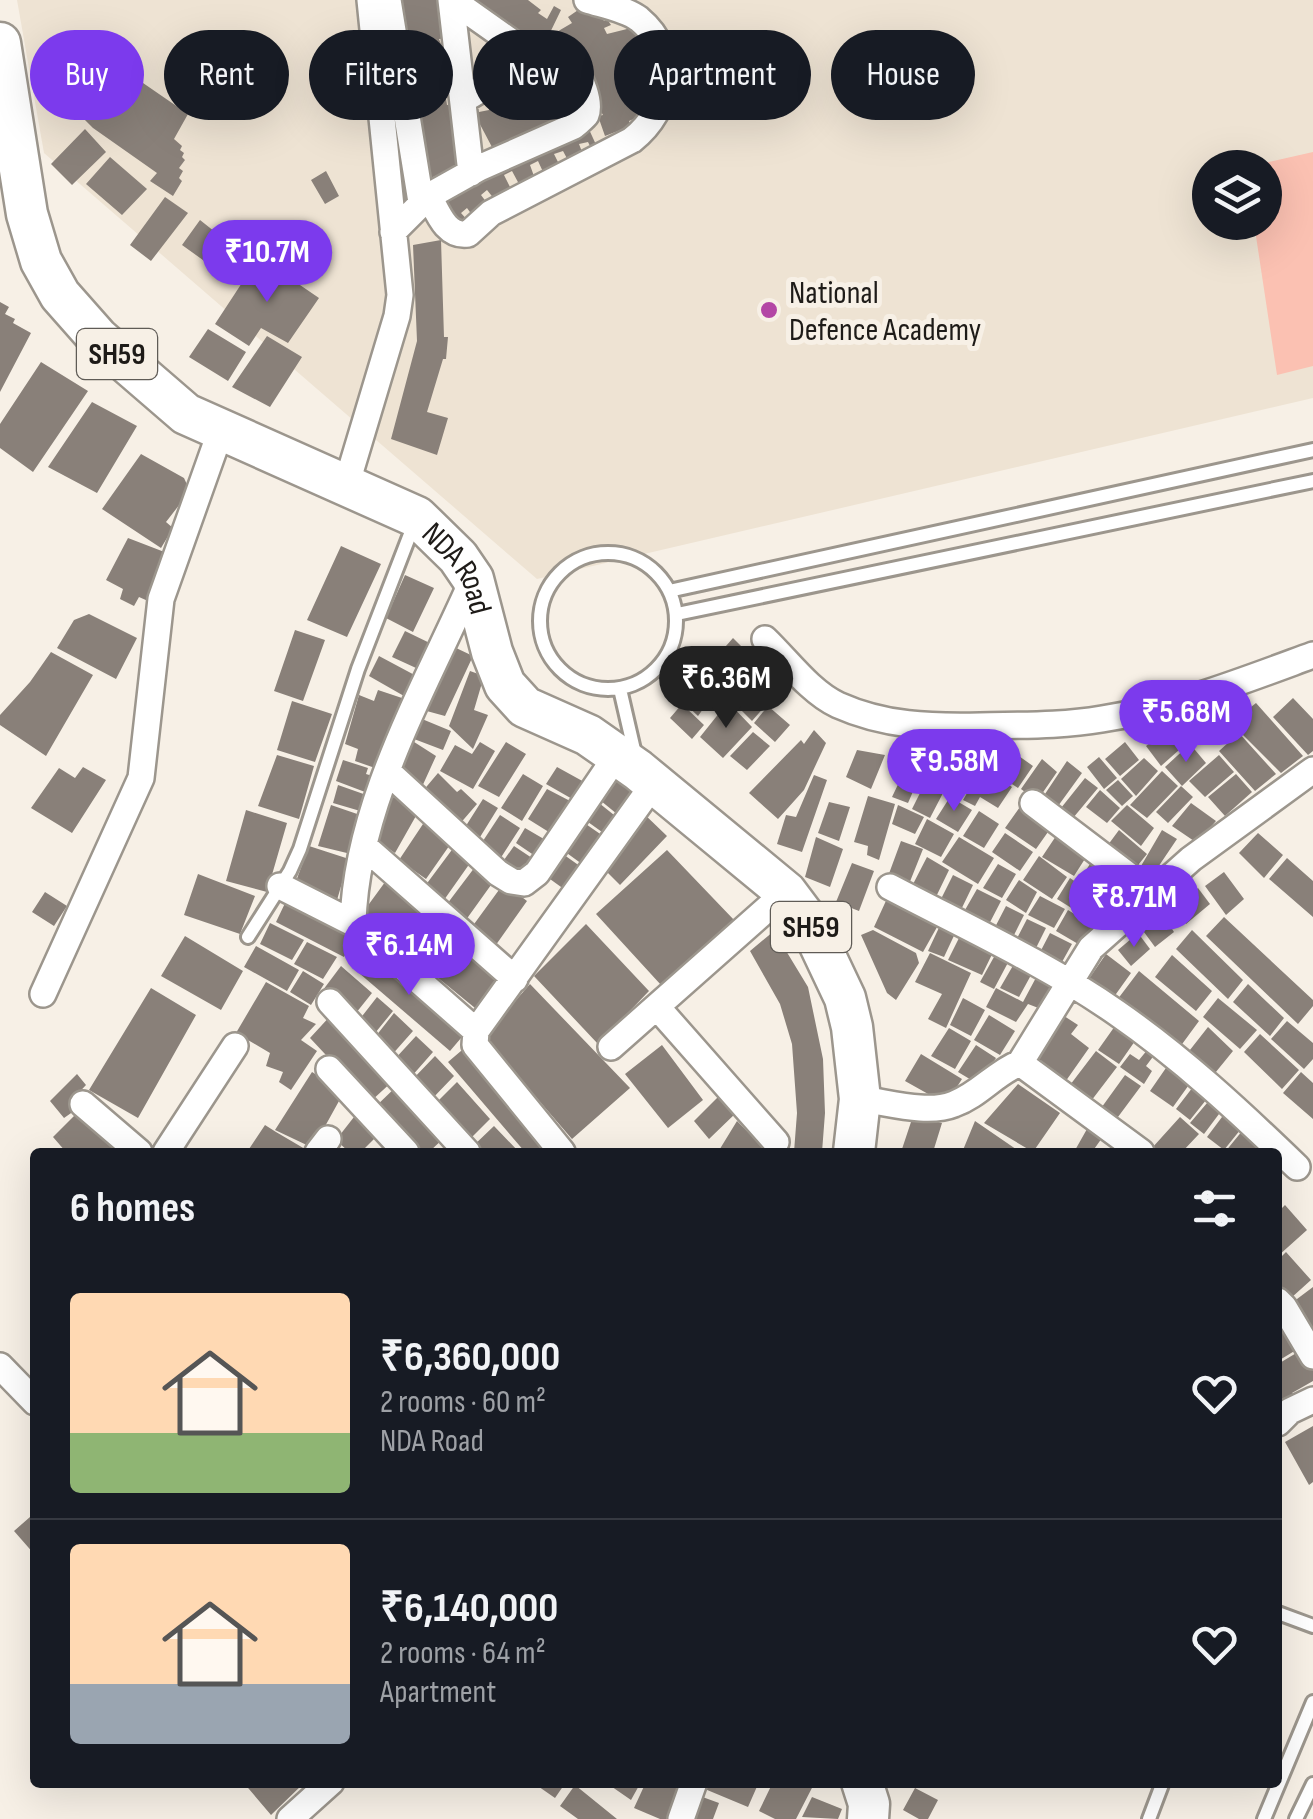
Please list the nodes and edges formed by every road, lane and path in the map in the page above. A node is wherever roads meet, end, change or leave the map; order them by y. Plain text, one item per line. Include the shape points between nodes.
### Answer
1 (370, 0) edge
2 (388, 0) edge
3 (452, 0) edge
4 (587, 0) edge
5 (494, 30) edge
6 (0, 43) edge
7 (473, 94) edge
8 (462, 100) junction
9 (581, 120) edge
10 (588, 120) edge
11 (606, 154) junction
12 (471, 173) junction
13 (425, 199) junction
14 (393, 232) junction
15 (221, 430) junction
16 (1313, 450) edge
17 (1313, 481) edge
18 (346, 486) junction
19 (416, 517) junction
20 (473, 579) junction
21 (669, 590) junction
22 (677, 614) junction
23 (765, 639) dead end
24 (1313, 655) edge
25 (620, 689) junction
26 (637, 769) junction
27 (1313, 770) edge
28 (387, 771) junction
29 (1033, 804) dead end
30 (365, 847) junction
31 (280, 886) junction
32 (890, 887) dead end
33 (786, 892) junction
34 (1153, 894) junction
35 (354, 924) junction
36 (248, 937) dead end
37 (515, 979) junction
38 (1068, 984) junction
39 (43, 994) dead end
40 (330, 1002) dead end
41 (657, 1008) junction
42 (476, 1031) junction
43 (234, 1046) dead end
44 (611, 1048) dead end
45 (1020, 1063) junction
46 (329, 1068) dead end
47 (860, 1099) junction
48 (83, 1104) dead end
49 (776, 1142) dead end
50 (133, 1148) edge
51 (169, 1148) edge
52 (402, 1148) edge
53 (462, 1148) edge
54 (559, 1148) edge
55 (854, 1148) edge
56 (1137, 1148) edge
57 (1276, 1148) edge
58 (1282, 1154) edge
59 (1297, 1167) dead end
60 (1282, 1305) edge
61 (1313, 1356) edge
62 (0, 1366) edge
63 (30, 1397) edge
64 (1313, 1400) edge
65 (1282, 1418) edge
66 (1282, 1615) edge
67 (1313, 1626) edge
68 (1313, 1702) edge
69 (1282, 1776) edge
70 (1313, 1784) edge
71 (324, 1788) edge
72 (692, 1788) edge
73 (864, 1788) edge
74 (1161, 1788) edge
75 (1277, 1788) edge
76 (1310, 1800) edge
77 (290, 1819) edge
78 (680, 1819) edge
79 (868, 1819) edge
80 (1148, 1819) edge
81 (1264, 1819) edge
82 (1296, 1819) edge

1 - 14 street
2 - 13 street
3 - 5 street
3 - 8 street
4 - 11 street via 635,16 652,33 667,76 665,96 644,130
6 - 15 main road, NDA Road / SH59 via 27,214 60,296 186,414
7 - 8 street
8 - 12 street
9 - 12 street
10 - 11 street
11 - 13 street via 490,213 468,234 454,234
12 - 13 street
13 - 14 street
14 - 18 street via 397,316
15 - 18 main road, NDA Road / SH59
15 - 39 street via 160,599 142,778
16 - 21 lane
17 - 22 lane
18 - 19 main road, NDA Road / SH59
19 - 20 main road, NDA Road
19 - 31 lane via 300,849
20 - 26 main road, NDA Road via 505,685 526,707 588,735
20 - 28 street
21 - 22 lane
21 - 25 lane via 635,558 612,553 568,566 552,583 542,605 546,651 579,684
22 - 25 lane via 668,653 656,670
23 - 24 street via 836,704 927,727 1106,719
25 - 26 lane
26 - 28 street via 524,883 498,873
26 - 33 main road, NDA Road / SH59
26 - 37 street via 624,821
27 - 34 street
28 - 30 street
29 - 34 street
30 - 35 street
30 - 37 street
31 - 35 street
31 - 36 lane
32 - 38 street
33 - 41 street
33 - 47 main road, NDA Road / SH59 via 810,924 845,998
34 - 38 street via 1091,948
35 - 42 street
37 - 42 street
38 - 45 street
38 - 57 street via 1169,1052
40 - 53 street
41 - 44 street
41 - 49 street
42 - 54 street via 476,1045
43 - 51 street
45 - 47 street via 952,1106
45 - 56 street
46 - 52 street
47 - 55 main road, NDA Road / SH59
48 - 50 street
58 - 59 street
60 - 61 street
62 - 63 street
64 - 65 street
66 - 67 lane
68 - 69 lane
70 - 76 lane
71 - 77 street
72 - 78 street
73 - 79 main road
74 - 80 lane
75 - 81 lane
76 - 82 lane

